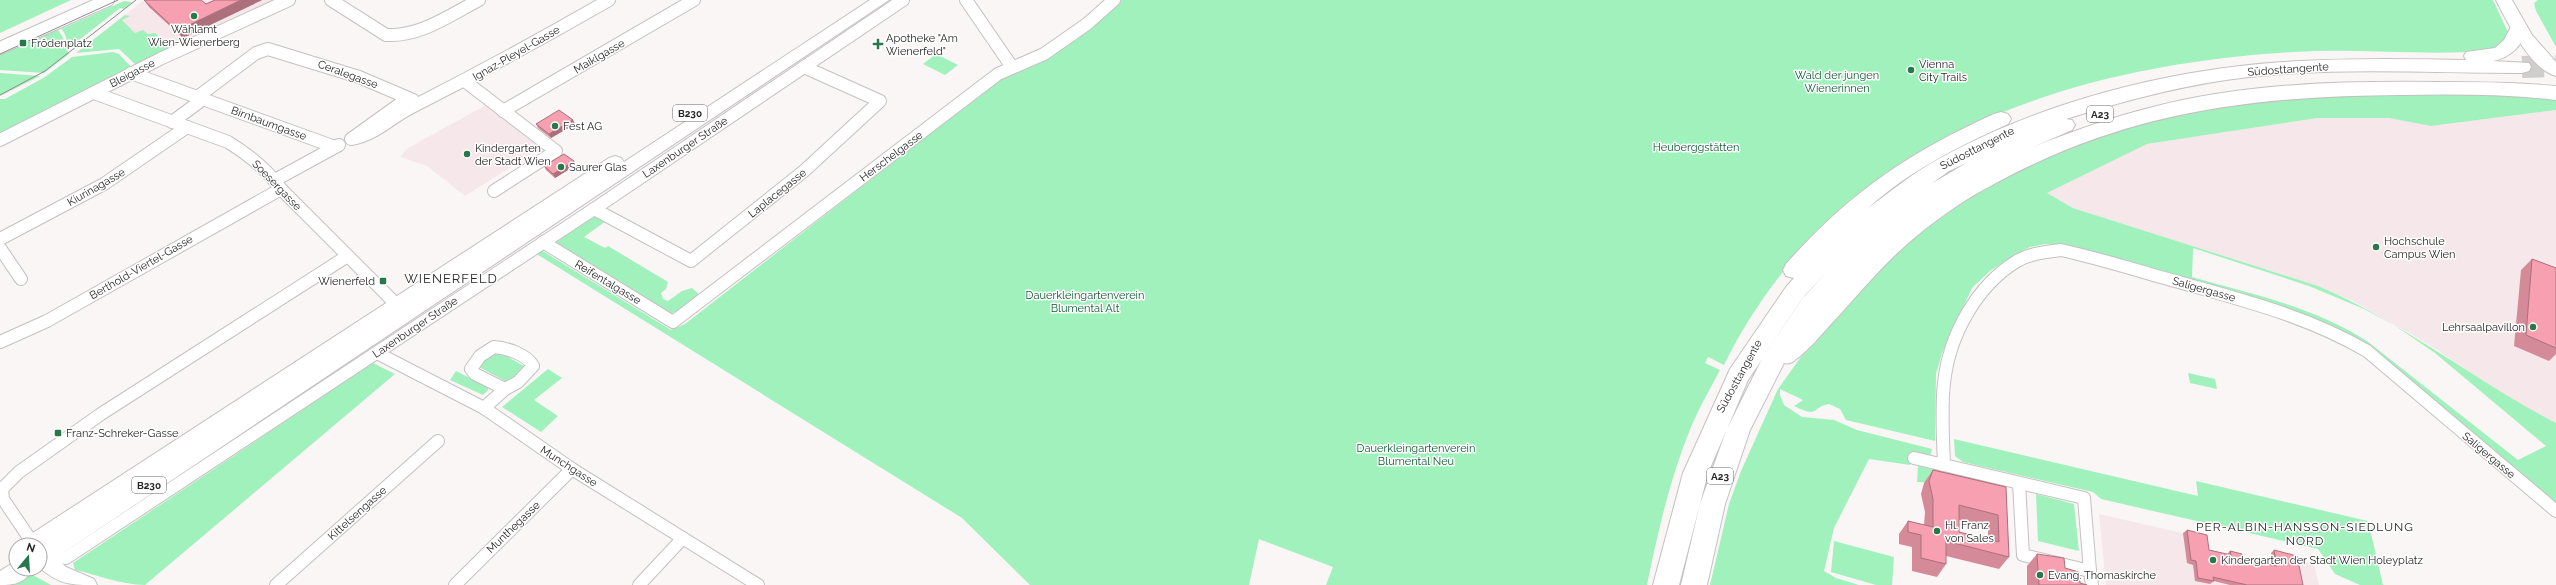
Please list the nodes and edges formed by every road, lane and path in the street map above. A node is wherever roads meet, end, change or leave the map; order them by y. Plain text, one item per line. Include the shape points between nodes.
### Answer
1 (108, 0) edge
2 (289, 0) edge
3 (331, 0) edge
4 (478, 0) edge
5 (609, 0) edge
6 (694, 0) edge
7 (861, 0) edge
8 (881, 0) edge
9 (903, 0) edge
10 (966, 0) edge
11 (1114, 0) edge
12 (2504, 0) edge
13 (78, 13) junction
14 (2519, 29) junction
15 (0, 41) edge
16 (0, 48) edge
17 (804, 67) junction
18 (1012, 67) junction
19 (2556, 71) edge
20 (131, 73) junction
21 (466, 82) junction
22 (94, 93) junction
23 (2556, 93) edge
24 (408, 98) junction
25 (201, 99) junction
26 (421, 104) junction
27 (503, 111) junction
28 (172, 122) junction
29 (187, 127) junction
30 (351, 139) junction
31 (0, 140) edge
32 (335, 147) junction
33 (278, 184) junction
34 (494, 191) dead end
35 (594, 208) junction
36 (0, 239) edge
37 (542, 242) junction
38 (0, 248) edge
39 (346, 257) junction
40 (21, 279) dead end
41 (401, 310) junction
42 (673, 322) joint
43 (0, 342) edge
44 (1756, 342) junction
45 (377, 353) junction
46 (1763, 374) junction
47 (505, 389) dead end
48 (484, 408) junction
49 (438, 441) dead end
50 (1914, 458) dead end
51 (1944, 465) junction
52 (572, 469) junction
53 (2019, 483) junction
54 (2556, 511) edge
55 (28, 537) edge
56 (683, 538) junction
57 (48, 543) edge
58 (48, 553) edge
59 (48, 562) edge
60 (9, 577) edge
61 (2091, 578) edge
62 (0, 583) edge
63 (87, 585) edge
64 (276, 585) edge
65 (455, 585) edge
66 (639, 585) edge
67 (758, 585) edge
68 (1666, 585) edge
69 (1694, 585) edge

1 - 13 street
2 - 20 street, Bleigasse
3 - 4 street via 386,35 394,37 418,30
5 - 21 street, Ignaz-Pleyel-Gasse
6 - 27 street, Maiklgasse
7 - 41 main road, Laxenburger Straße / B230
8 - 41 main road, Laxenburger Straße / B230
9 - 17 street, Laxenburger Straße
10 - 18 street
11 - 18 street, Herschelgasse via 1087,24 1044,54
12 - 14 main road
13 - 15 street
13 - 16 street
14 - 19 main road via 2539,56
14 - 44 highway via 2512,46 2494,54 2315,55 2214,63 2114,82 2045,102 2008,116 1952,141 1900,170 1842,216 1814,245 1783,284
17 - 35 street, Laxenburger Straße
17 - 35 street, Laplacegasse via 880,101 804,171 691,261
18 - 42 street, Herschelgasse via 998,74
20 - 22 street, Bleigasse
20 - 25 street, Birnbaumgasse
21 - 26 street, Ignaz-Pleyel-Gasse
21 - 27 street
22 - 28 street, Soesergasse
22 - 31 street, Bleigasse
23 - 46 highway via 2380,88 2288,91 2198,104 2139,116 2086,132 1982,179 1915,226 1848,289 1800,342
24 - 25 street, Ceralegasse via 359,77 273,50
24 - 26 street, Ceralegasse
24 - 30 street
25 - 28 street
25 - 32 street, Birnbaumgasse
26 - 30 street, Ignaz-Pleyel-Gasse via 398,115 373,135
27 - 34 street via 556,151
28 - 29 street, Soesergasse
29 - 33 street, Soesergasse via 228,142 246,153
29 - 36 street, Kiurinagasse via 104,184
30 - 32 street
32 - 33 street
33 - 39 street, Soesergasse
33 - 43 street, Berthold-Viertel-Gasse via 47,321
35 - 37 street, Laxenburger Straße
37 - 42 street, Reifentalgasse
37 - 45 street, Laxenburger Straße
38 - 40 street
39 - 41 street, Soesergasse
39 - 55 street via 101,414 19,472 2,489 3,499
41 - 57 main road, Laxenburger Straße / B230
44 - 46 highway, Südosttangente / A23 via 1776,313 1818,263 1878,208 1929,172 1961,154 2015,128 2054,113 2149,87 2249,71 2342,65 2528,73 2350,77 2260,83 2195,91 2140,103 2041,134 2007,149 1945,183 1895,218 1862,246 1816,298
44 - 68 highway, Südosttangente / A23 via 1705,443 1682,510
45 - 48 street, Munchgasse
45 - 58 street, Laxenburger Straße via 66,558
46 - 69 highway, Südosttangente / A23 via 1741,420 1718,481
47 - 48 street
48 - 52 street, Munchgasse
49 - 64 street, Kittelsengasse
50 - 51 street
51 - 53 street
51 - 54 street, Saligergasse via 1946,371 1953,342 1968,311 1980,293 2003,271 2037,252 2060,250 2277,310 2316,323 2343,336 2367,351
52 - 56 street, Munchgasse
52 - 65 street, Munthegasse
53 - 61 street via 2023,554
53 - 61 street via 2084,498
56 - 66 street
56 - 67 street, Munchgasse
59 - 63 street via 59,573
60 - 62 main road

